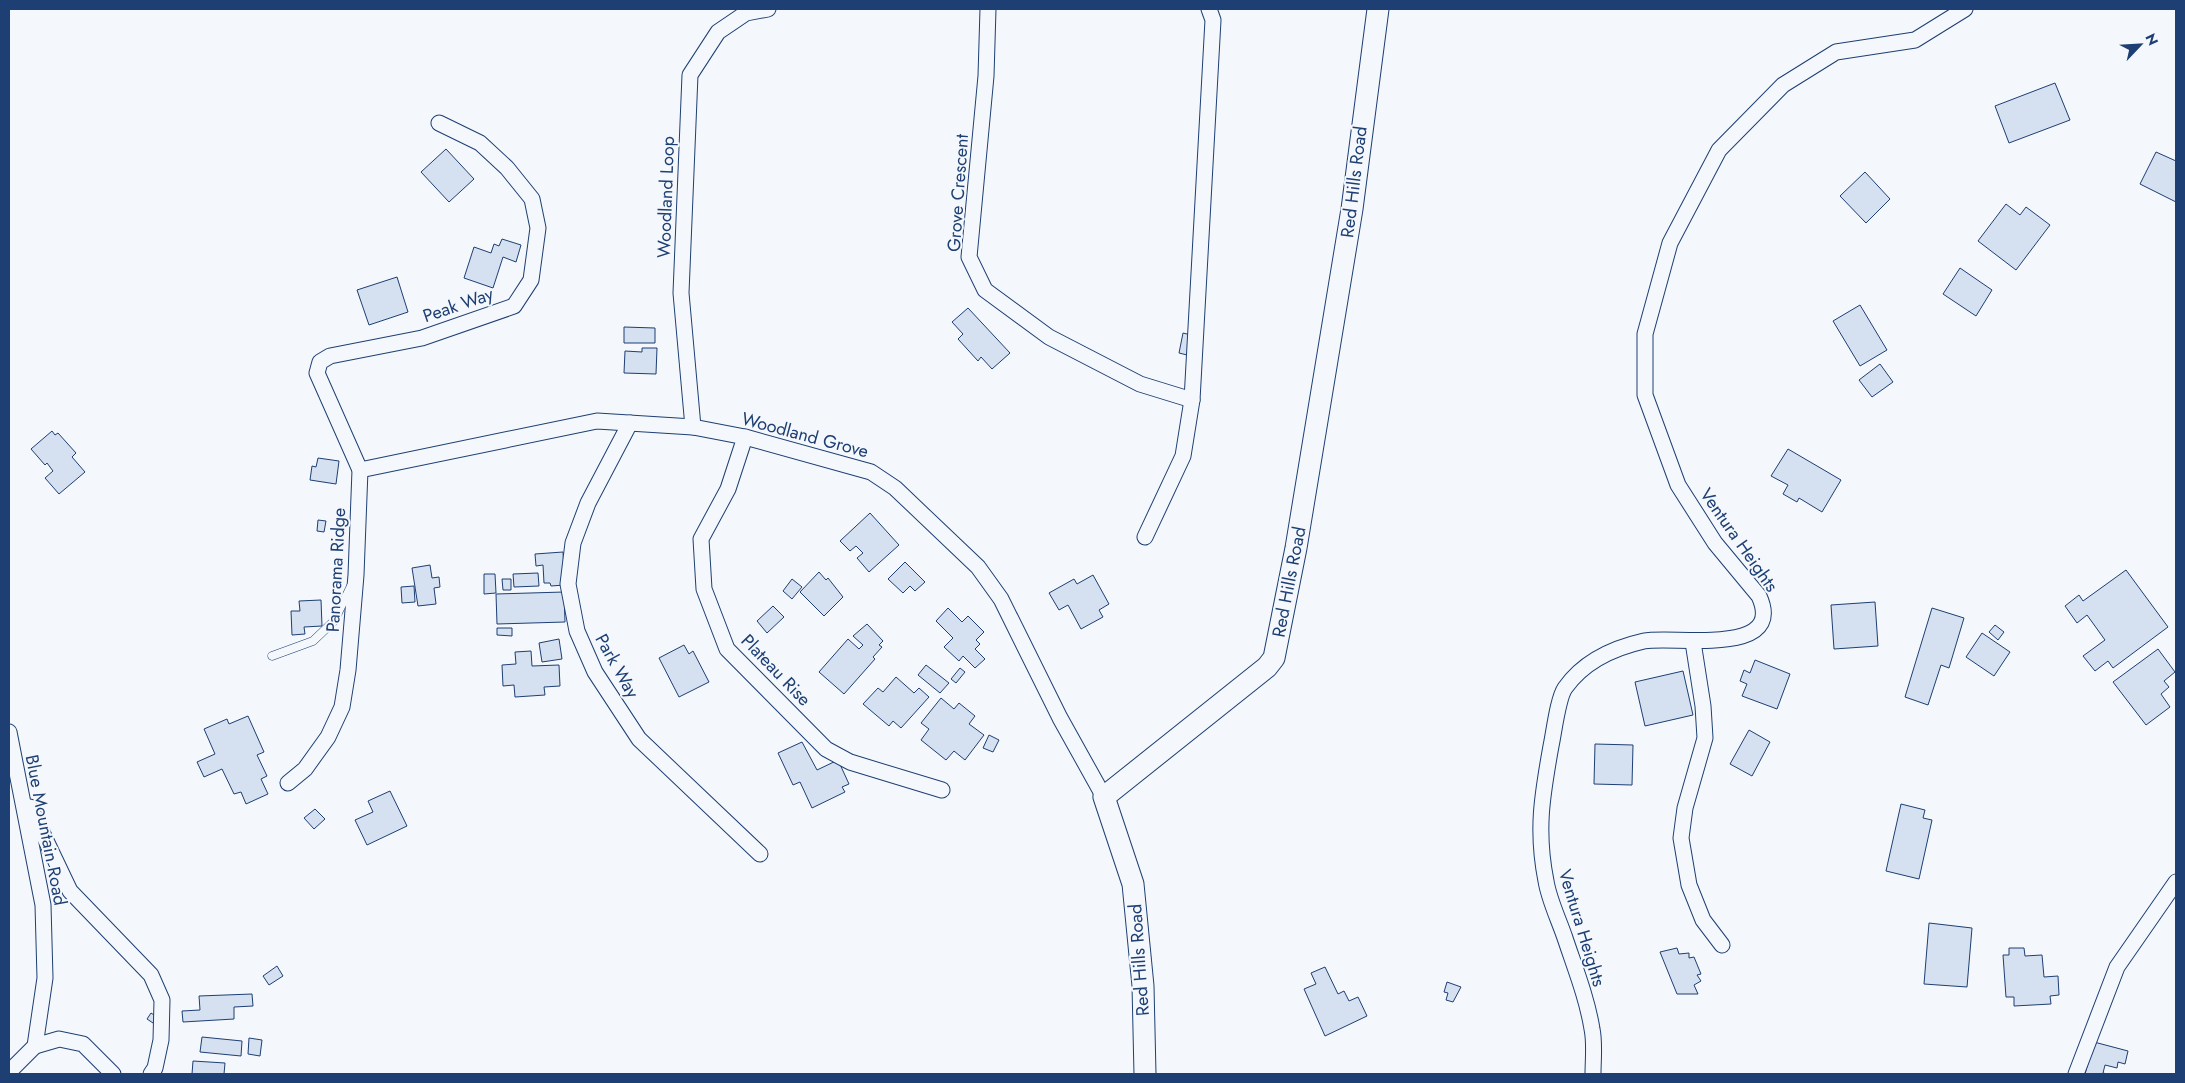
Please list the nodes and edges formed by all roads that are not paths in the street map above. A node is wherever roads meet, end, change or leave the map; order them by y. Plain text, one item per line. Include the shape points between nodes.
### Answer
1 (768, 9) edge
2 (988, 9) edge
3 (1209, 9) edge
4 (1378, 9) edge
5 (1965, 9) edge
6 (439, 123) dead end
7 (330, 356) joint
8 (1192, 400) junction
9 (630, 423) junction
10 (693, 427) junction
11 (745, 437) junction
12 (360, 470) junction
13 (1145, 538) dead end
14 (356, 575) junction
15 (1693, 642) junction
16 (272, 656) dead end
17 (9, 732) edge
18 (18, 776) junction
19 (288, 783) dead end
20 (942, 790) dead end
21 (1104, 797) junction
22 (760, 854) dead end
23 (2176, 882) edge
24 (1722, 945) dead end
25 (35, 1046) junction
26 (9, 1072) edge
27 (113, 1074) edge
28 (151, 1074) edge
29 (1145, 1074) edge
30 (1593, 1074) edge
31 (2076, 1074) edge

1 - 10 street, Woodland Loop via 746,13 718,32 690,75 681,293
2 - 8 street, Grove Crescent via 986,76 969,257 985,290 1049,337 1140,384
3 - 8 street via 1213,20
4 - 21 main road, Red Hills Road via 1350,218 1296,548 1274,658 1268,667
5 - 15 street, Ventura Heights via 1915,40 1836,52 1783,85 1718,150 1670,243 1645,334 1645,396 1678,486 1715,543 1759,596 1763,606 1761,625 1752,634
6 - 7 street, Peak Way via 480,143 507,168 532,199 538,228 531,280 514,306 422,338
7 - 12 street, Panorama Ridge via 320,362 317,372
8 - 13 street via 1182,456
9 - 10 street, Woodland Grove
9 - 12 street, Woodland Grove via 597,421
9 - 22 street, Park Way via 588,503 573,543 568,584 577,630 595,672 639,739
10 - 11 street, Woodland Grove
11 - 20 street, Plateau Rise via 728,489 702,539 704,589 726,649 826,749 850,762
11 - 21 street, Woodland Grove via 871,472 895,488 978,567 1000,599
12 - 14 street, Panorama Ridge
14 - 16 lane via 334,621 313,641
14 - 19 street, Panorama Ridge via 342,707 328,737 305,769
15 - 24 street via 1705,738 1685,808 1681,838 1689,885 1703,920
15 - 30 street, Ventura Heights via 1646,641 1612,651 1585,665 1564,690 1544,788 1539,835 1546,883 1593,1030
17 - 18 street, Blue Mountain Road
18 - 25 street, Blue Mountain Road via 43,905 45,978
18 - 28 street via 70,891 151,975 162,1000 161,1040
21 - 29 main road, Red Hills Road via 1132,884 1143,977
23 - 31 street via 2117,967
25 - 26 street
25 - 27 street via 59,1039 83,1044

